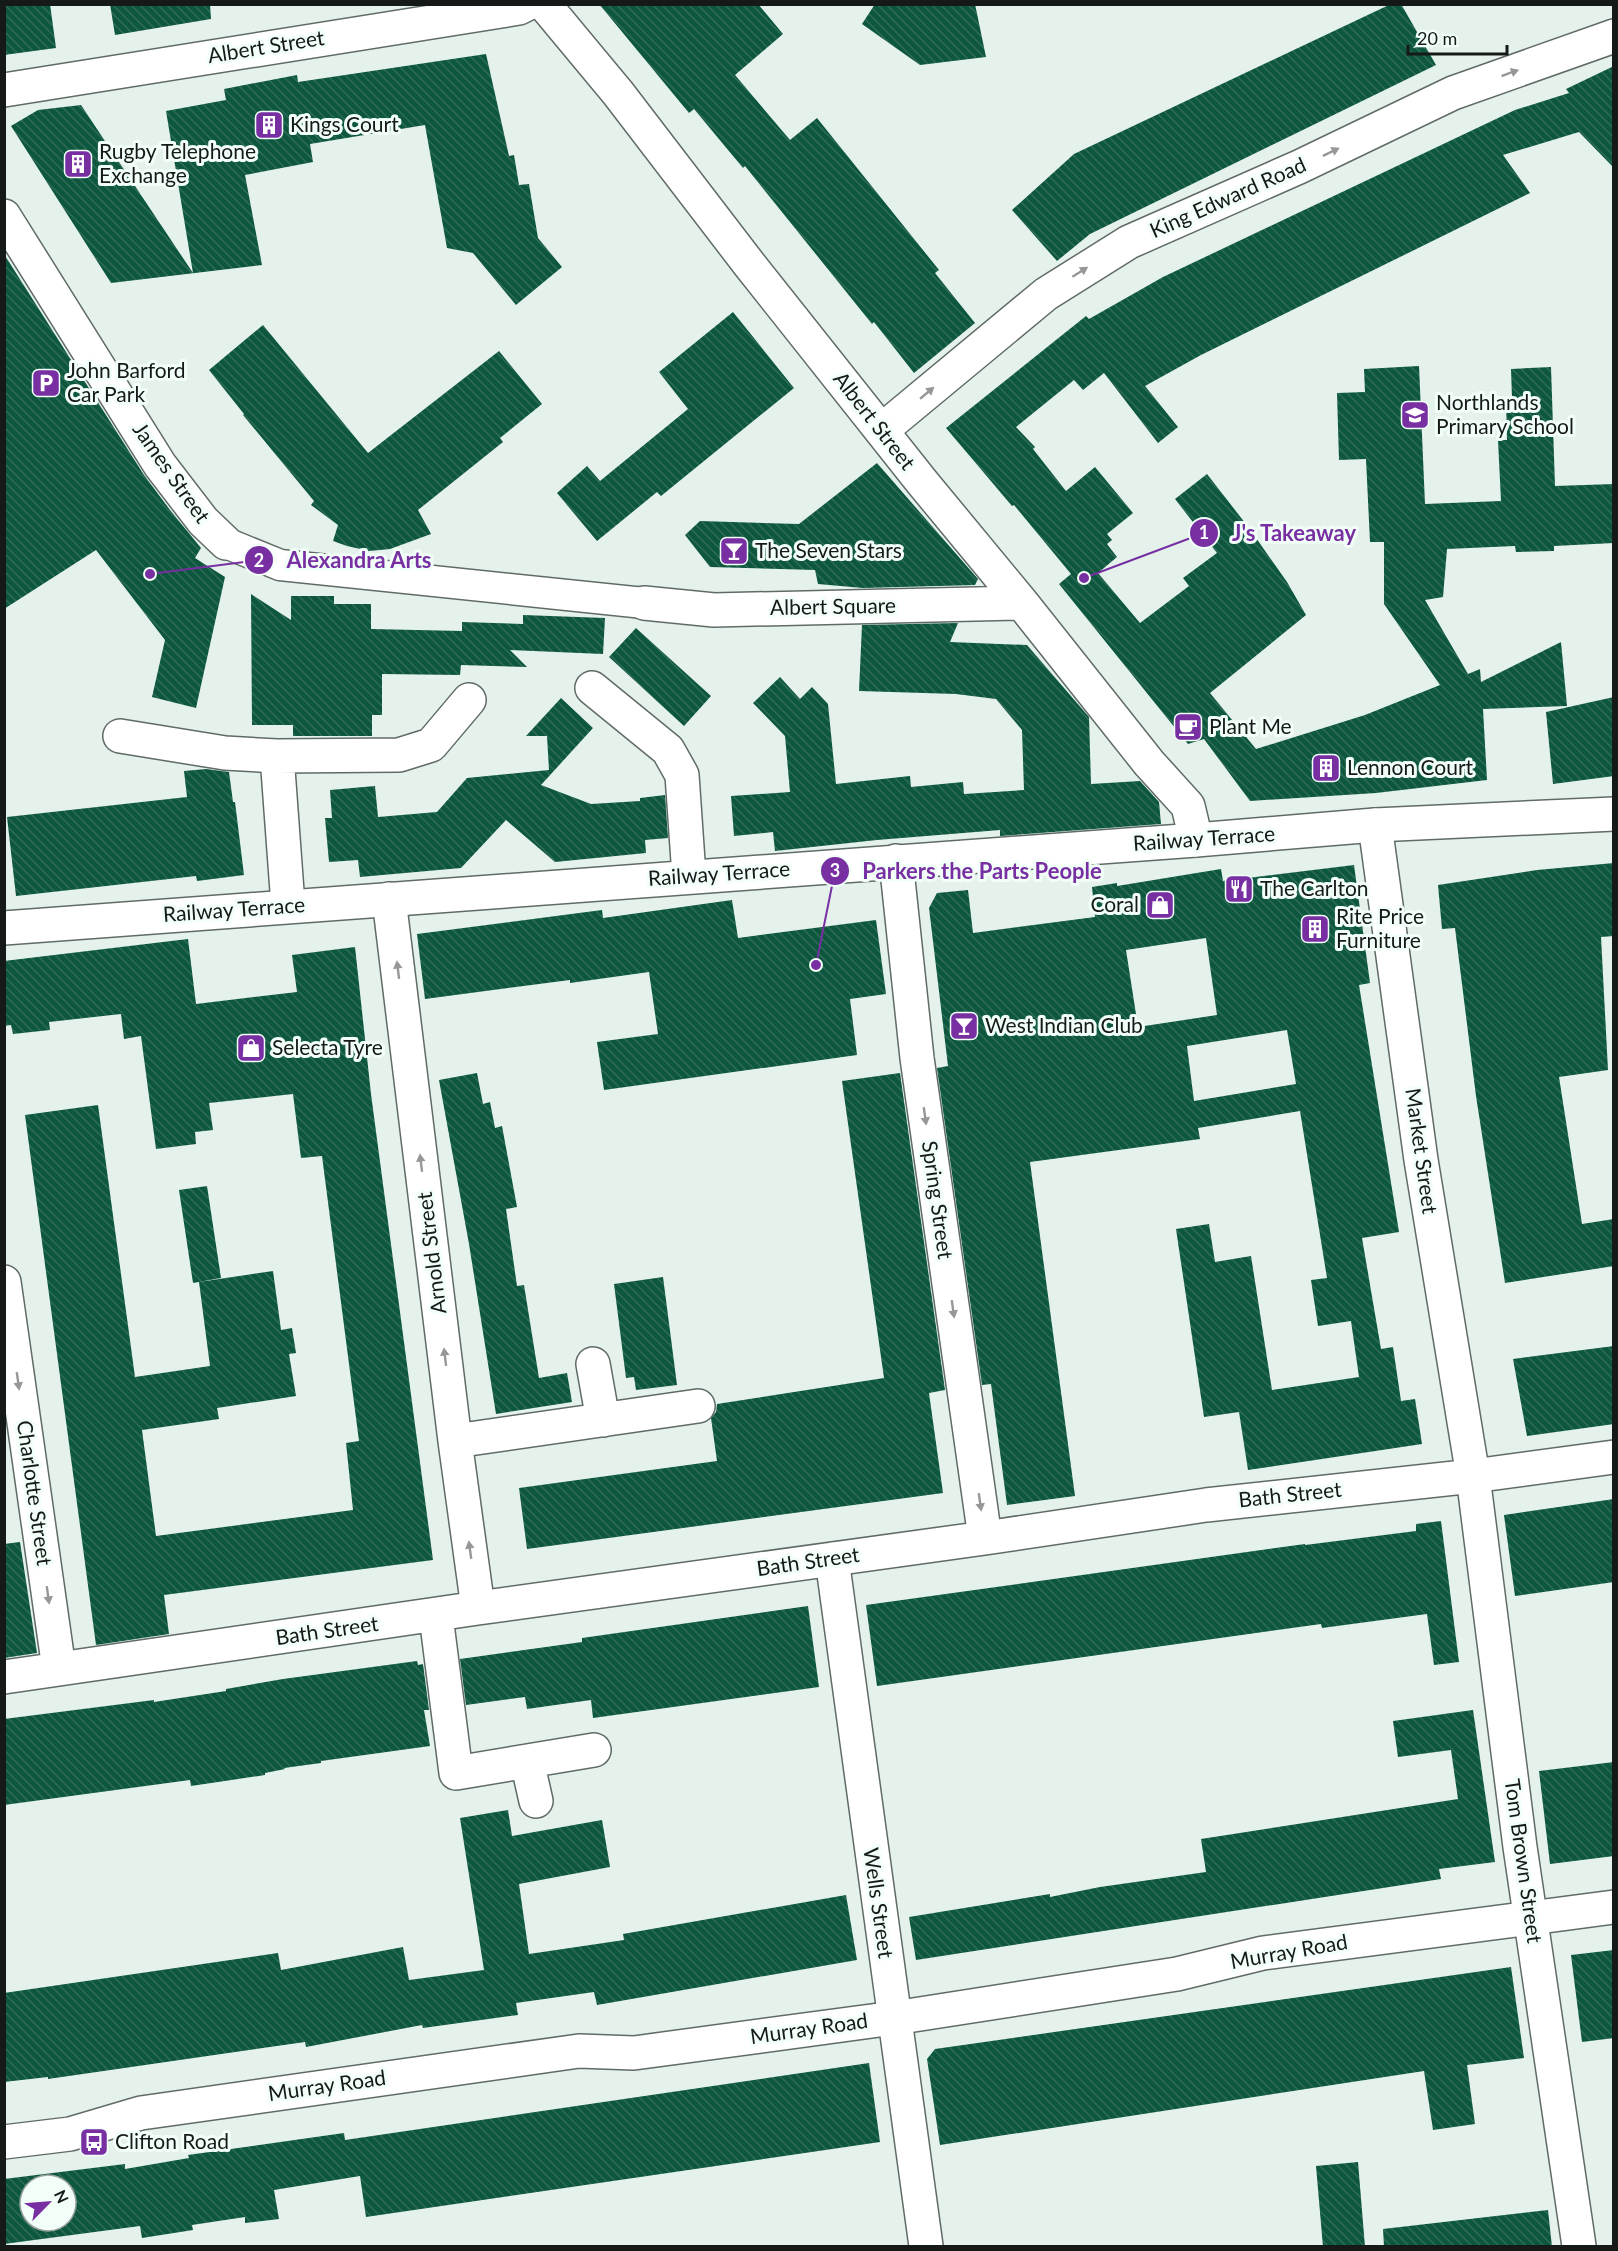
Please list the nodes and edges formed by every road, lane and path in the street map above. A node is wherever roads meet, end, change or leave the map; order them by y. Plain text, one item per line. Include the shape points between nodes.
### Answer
1 (527, 4) edge
2 (544, 4) edge
3 (1614, 36) edge
4 (4, 90) edge
5 (8, 230) edge
6 (882, 430) junction
7 (226, 543) joint
8 (644, 603) joint
9 (1022, 603) junction
10 (592, 688) dead end
11 (469, 700) dead end
12 (120, 736) dead end
13 (277, 756) junction
14 (1614, 814) edge
15 (1375, 825) junction
16 (1196, 840) junction
17 (896, 861) junction
18 (689, 876) junction
19 (389, 898) junction
20 (288, 905) junction
21 (4, 928) edge
22 (4, 1282) edge
23 (593, 1364) dead end
24 (698, 1406) dead end
25 (603, 1420) junction
26 (455, 1441) junction
27 (1614, 1457) edge
28 (1473, 1476) junction
29 (985, 1538) junction
30 (832, 1559) junction
31 (478, 1608) junction
32 (436, 1616) junction
33 (59, 1669) junction
34 (4, 1677) edge
35 (594, 1750) dead end
36 (527, 1761) junction
37 (536, 1801) dead end
38 (1614, 1907) edge
39 (1531, 1917) junction
40 (894, 2018) junction
41 (4, 2142) edge
42 (926, 2247) edge
43 (1579, 2247) edge

1 - 4 street, Albert Street
2 - 6 street, Albert Street
6 -> 3 street, King Edward Road via 1046,294 1129,242 1453,93
5 - 7 street, James Street via 160,465 202,521
6 - 9 street, Albert Street
7 - 8 street via 280,565
8 - 9 street, Albert Square via 714,610
9 - 16 street, Albert Street via 1188,806
10 - 18 street via 668,750 682,774
11 - 13 street via 431,745 399,755
12 - 13 street via 225,753
13 - 20 street
14 - 15 street, Railway Terrace
15 - 16 street, Railway Terrace
15 - 28 street, Market Street via 1421,1160
16 - 17 street, Railway Terrace
17 - 18 street, Railway Terrace
17 -> 29 street, Spring Street via 917,1058
18 - 19 street, Railway Terrace
19 - 20 street, Railway Terrace
26 -> 19 street, Arnold Street
20 - 21 street, Railway Terrace
22 -> 33 street, Charlotte Street
23 - 25 street
24 - 25 street
25 - 26 street
31 -> 26 street, Arnold Street
27 - 28 street, Bath Street
28 - 29 street, Bath Street via 1206,1504
28 - 39 street, Tom Brown Street
29 - 30 street, Bath Street
30 - 31 street, Bath Street
30 - 40 street, Wells Street
31 - 32 street, Bath Street
32 - 33 street, Bath Street
32 - 36 street via 456,1773
33 - 34 street, Bath Street
35 - 36 street
36 - 37 street
38 - 39 street, Murray Road
39 - 40 street, Murray Road via 1263,1953 1177,1974
39 - 43 street, Tom Brown Street
40 - 41 street, Murray Road via 634,2053 579,2051 426,2072 141,2113 70,2134
40 - 42 street, Wells Street

